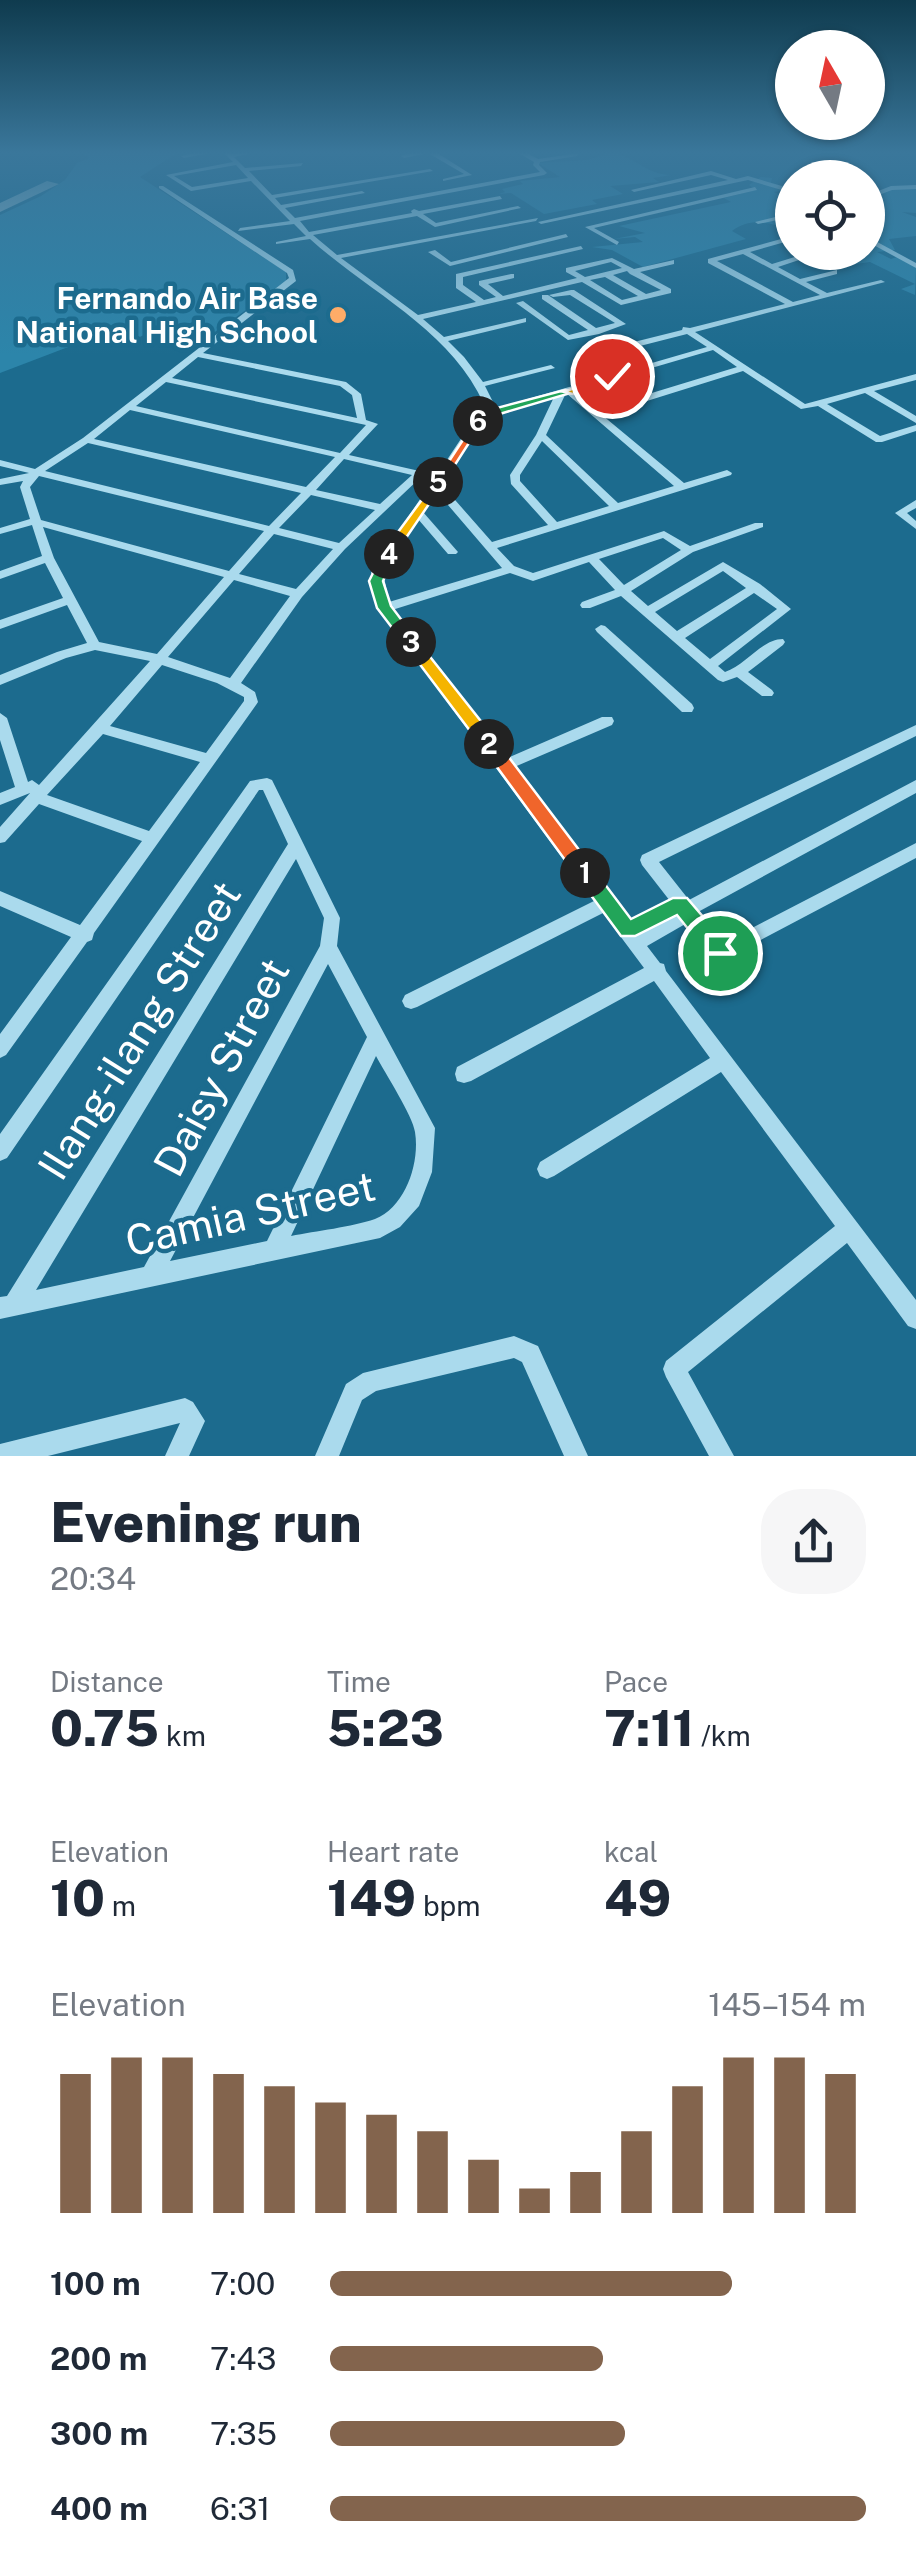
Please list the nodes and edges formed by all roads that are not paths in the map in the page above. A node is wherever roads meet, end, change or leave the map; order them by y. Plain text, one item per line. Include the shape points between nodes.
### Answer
1 (209, 219) edge
2 (306, 219) edge
3 (394, 219) edge
4 (426, 219) edge
5 (465, 219) edge
6 (547, 219) edge
7 (575, 219) edge
8 (624, 219) edge
9 (775, 219) edge
10 (539, 220) junction
11 (296, 221) junction
12 (768, 221) junction
13 (758, 222) dead end
14 (506, 225) junction
15 (775, 226) edge
16 (589, 227) junction
17 (240, 230) dead end
18 (485, 230) junction
19 (310, 236) junction
20 (454, 236) junction
21 (565, 238) junction
22 (617, 242) dead end
23 (775, 242) edge
24 (278, 243) dead end
25 (537, 244) junction
26 (516, 249) junction
27 (885, 249) edge
28 (473, 250) dead end
29 (744, 252) junction
30 (335, 257) junction
31 (483, 257) junction
32 (671, 262) dead end
33 (773, 266) joint
34 (916, 266) edge
35 (631, 270) junction
36 (834, 272) dead end
37 (606, 274) junction
38 (511, 276) dead end
39 (584, 279) junction
40 (800, 281) junction
41 (548, 282) dead end
42 (881, 282) dead end
43 (824, 294) junction
44 (545, 297) junction
45 (645, 297) junction
46 (500, 298) junction
47 (519, 298) junction
48 (440, 302) dead end
49 (482, 302) junction
50 (791, 304) junction
51 (449, 310) junction
52 (416, 318) junction
53 (522, 324) dead end
54 (686, 329) junction
55 (596, 332) junction
56 (445, 344) junction
57 (715, 347) junction
58 (575, 349) dead end
59 (197, 354) junction
60 (585, 357) junction
61 (746, 367) junction
62 (551, 368) dead end
63 (612, 376) junction
64 (165, 379) junction
65 (914, 380) edge
66 (480, 386) junction
67 (867, 391) junction
68 (565, 393) junction
69 (820, 404) junction
70 (129, 407) junction
71 (594, 414) junction
72 (482, 415) junction
73 (916, 420) edge
74 (362, 422) junction
75 (916, 428) edge
76 (541, 435) junction
77 (86, 440) junction
78 (341, 456) junction
79 (0, 462) edge
80 (727, 473) dead end
81 (36, 474) junction
82 (420, 474) junction
83 (0, 482) edge
84 (438, 482) junction
85 (682, 487) junction
86 (308, 492) junction
87 (916, 503) edge
88 (616, 507) junction
89 (382, 508) junction
90 (418, 513) junction
91 (34, 521) junction
92 (759, 525) dead end
93 (555, 526) junction
94 (916, 526) edge
95 (271, 530) junction
96 (0, 532) edge
97 (491, 546) junction
98 (341, 547) junction
99 (688, 550) junction
100 (452, 552) dead end
101 (48, 558) junction
102 (591, 558) junction
103 (510, 569) junction
104 (0, 575) edge
105 (231, 575) junction
106 (756, 587) junction
107 (623, 591) junction
108 (298, 594) junction
109 (574, 594) dead end
110 (70, 599) junction
111 (384, 608) junction
112 (647, 612) junction
113 (0, 625) edge
114 (601, 629) dead end
115 (677, 637) junction
116 (779, 642) dead end
117 (94, 646) junction
118 (158, 660) junction
119 (710, 665) junction
120 (739, 672) junction
121 (0, 680) edge
122 (234, 683) junction
123 (768, 693) dead end
124 (688, 708) dead end
125 (0, 718) edge
126 (606, 721) dead end
127 (100, 728) junction
128 (916, 730) edge
129 (211, 760) junction
130 (505, 766) junction
131 (916, 786) edge
132 (29, 793) junction
133 (0, 799) edge
134 (2, 832) edge
135 (154, 839) junction
136 (296, 845) junction
137 (916, 850) edge
138 (0, 898) edge
139 (608, 902) junction
140 (685, 909) junction
141 (86, 935) junction
142 (633, 936) junction
143 (328, 948) junction
144 (658, 970) junction
145 (411, 1001) dead end
146 (376, 1037) junction
147 (2, 1044) edge
148 (724, 1060) junction
149 (464, 1074) dead end
150 (0, 1151) edge
151 (547, 1170) dead end
152 (848, 1229) junction
153 (274, 1249) junction
154 (151, 1276) junction
155 (7, 1307) edge
156 (916, 1318) edge
157 (0, 1456) edge
158 (177, 1456) edge
159 (327, 1456) edge
160 (576, 1456) edge
161 (722, 1456) edge

1 - 59 street via 292,275
2 - 11 street
3 - 19 street
4 - 5 street via 435,225
6 - 10 street
7 - 16 street
8 - 16 street
9 - 12 street
10 - 14 street
10 - 21 street
11 - 17 street
11 - 19 street
12 - 13 street
12 - 15 street
14 - 18 street
14 - 25 street
16 - 22 street
18 - 20 street
18 - 26 street
19 - 24 street
19 - 30 street
20 - 30 street
20 - 31 street via 462,242 432,252 450,264
21 - 25 street
21 - 49 street via 581,248 460,276 459,286
23 - 29 street
25 - 26 street
26 - 31 street
27 - 34 street
28 - 31 street
29 - 33 street
29 - 50 street via 711,261
30 - 52 street
32 - 35 street
33 - 40 street
35 - 37 street
35 - 39 street via 612,260 569,270
35 - 45 street via 668,291
36 - 40 street
37 - 39 street
37 - 45 street
38 - 46 street via 482,283
39 - 45 street via 621,302
39 - 47 street
40 - 43 street
41 - 47 street via 515,290
42 - 43 street
43 - 50 street
44 - 47 street
44 - 55 street
44 - 55 street via 570,292 622,324
46 - 47 street
46 - 49 street
47 - 55 street via 568,338
48 - 51 street
49 - 51 street
50 - 54 street
51 - 52 street
52 - 56 street
53 - 56 street
54 - 57 street
54 - 60 street
56 - 66 street
57 - 61 street
57 - 63 street
58 - 60 street
59 - 64 street
59 - 74 street via 343,384 356,394
60 - 63 street
61 - 69 street via 800,406
61 - 71 street
62 - 66 street
63 - 68 street
64 - 70 street
64 - 74 street
65 - 67 street
66 - 72 street via 489,404
67 - 69 street
67 - 73 street
68 - 71 street
68 - 72 street
68 - 76 street
69 - 75 street via 880,440
70 - 77 street
70 - 78 street
71 - 85 street
72 - 84 street
74 - 78 street via 372,424
76 - 88 street
76 - 93 street via 514,482
77 - 81 street
77 - 86 street
78 - 82 street
78 - 86 street
79 - 81 street
80 - 85 street
81 - 83 street
81 - 91 street via 24,487
81 - 95 street
82 - 84 street
82 - 89 street
84 - 90 street
84 - 97 street
85 - 88 street
86 - 89 street
86 - 95 street
87 - 94 street via 900,513
88 - 93 street
89 - 98 street
90 - 100 street
90 - 111 street via 377,572
91 - 96 street
91 - 101 street
91 - 105 street
92 - 99 street
93 - 97 street
95 - 98 street
95 - 105 street
97 - 103 street
98 - 108 street
99 - 102 street via 664,534
99 - 107 street
101 - 104 street
101 - 110 street
102 - 103 street via 533,577
102 - 107 street
103 - 111 street
105 - 108 street
105 - 118 street
106 - 112 street via 723,566
106 - 115 street
106 - 119 street via 784,609
107 - 109 street via 590,608
107 - 112 street
108 - 122 street
110 - 113 street
110 - 117 street
111 - 130 street
112 - 115 street
114 - 124 street
115 - 119 street
116 - 120 street
117 - 118 street
117 - 121 street
118 - 122 street
118 - 127 street
119 - 120 street via 723,677
120 - 123 street
122 - 129 street via 251,702
125 - 132 street
126 - 130 street
127 - 129 street
127 - 132 street
128 - 140 street via 648,860
129 - 135 street
130 - 139 street
131 - 140 street
132 - 133 street
132 - 134 street
132 - 135 street
135 - 141 street
136 - 143 street via 332,918
136 - 150 street via 267,784 254,785
136 - 155 street, Ilang-ilang Street
137 - 140 street via 720,953
138 - 141 street
139 - 142 street
139 - 145 street
140 - 142 street
141 - 147 street
142 - 144 street
143 - 146 street, Camia Street
143 - 154 street, Daisy Street
144 - 148 street
144 - 149 street
146 - 153 street
146 - 153 street, Camia Street via 425,1128 426,1154 412,1199 401,1218 380,1228
148 - 151 street
148 - 152 street
152 - 156 street
152 - 161 street via 674,1369
153 - 154 street, Camia Street
154 - 155 street, Camia Street
157 - 158 street via 185,1410 194,1421
159 - 160 street via 354,1392 372,1381 514,1347 530,1354

